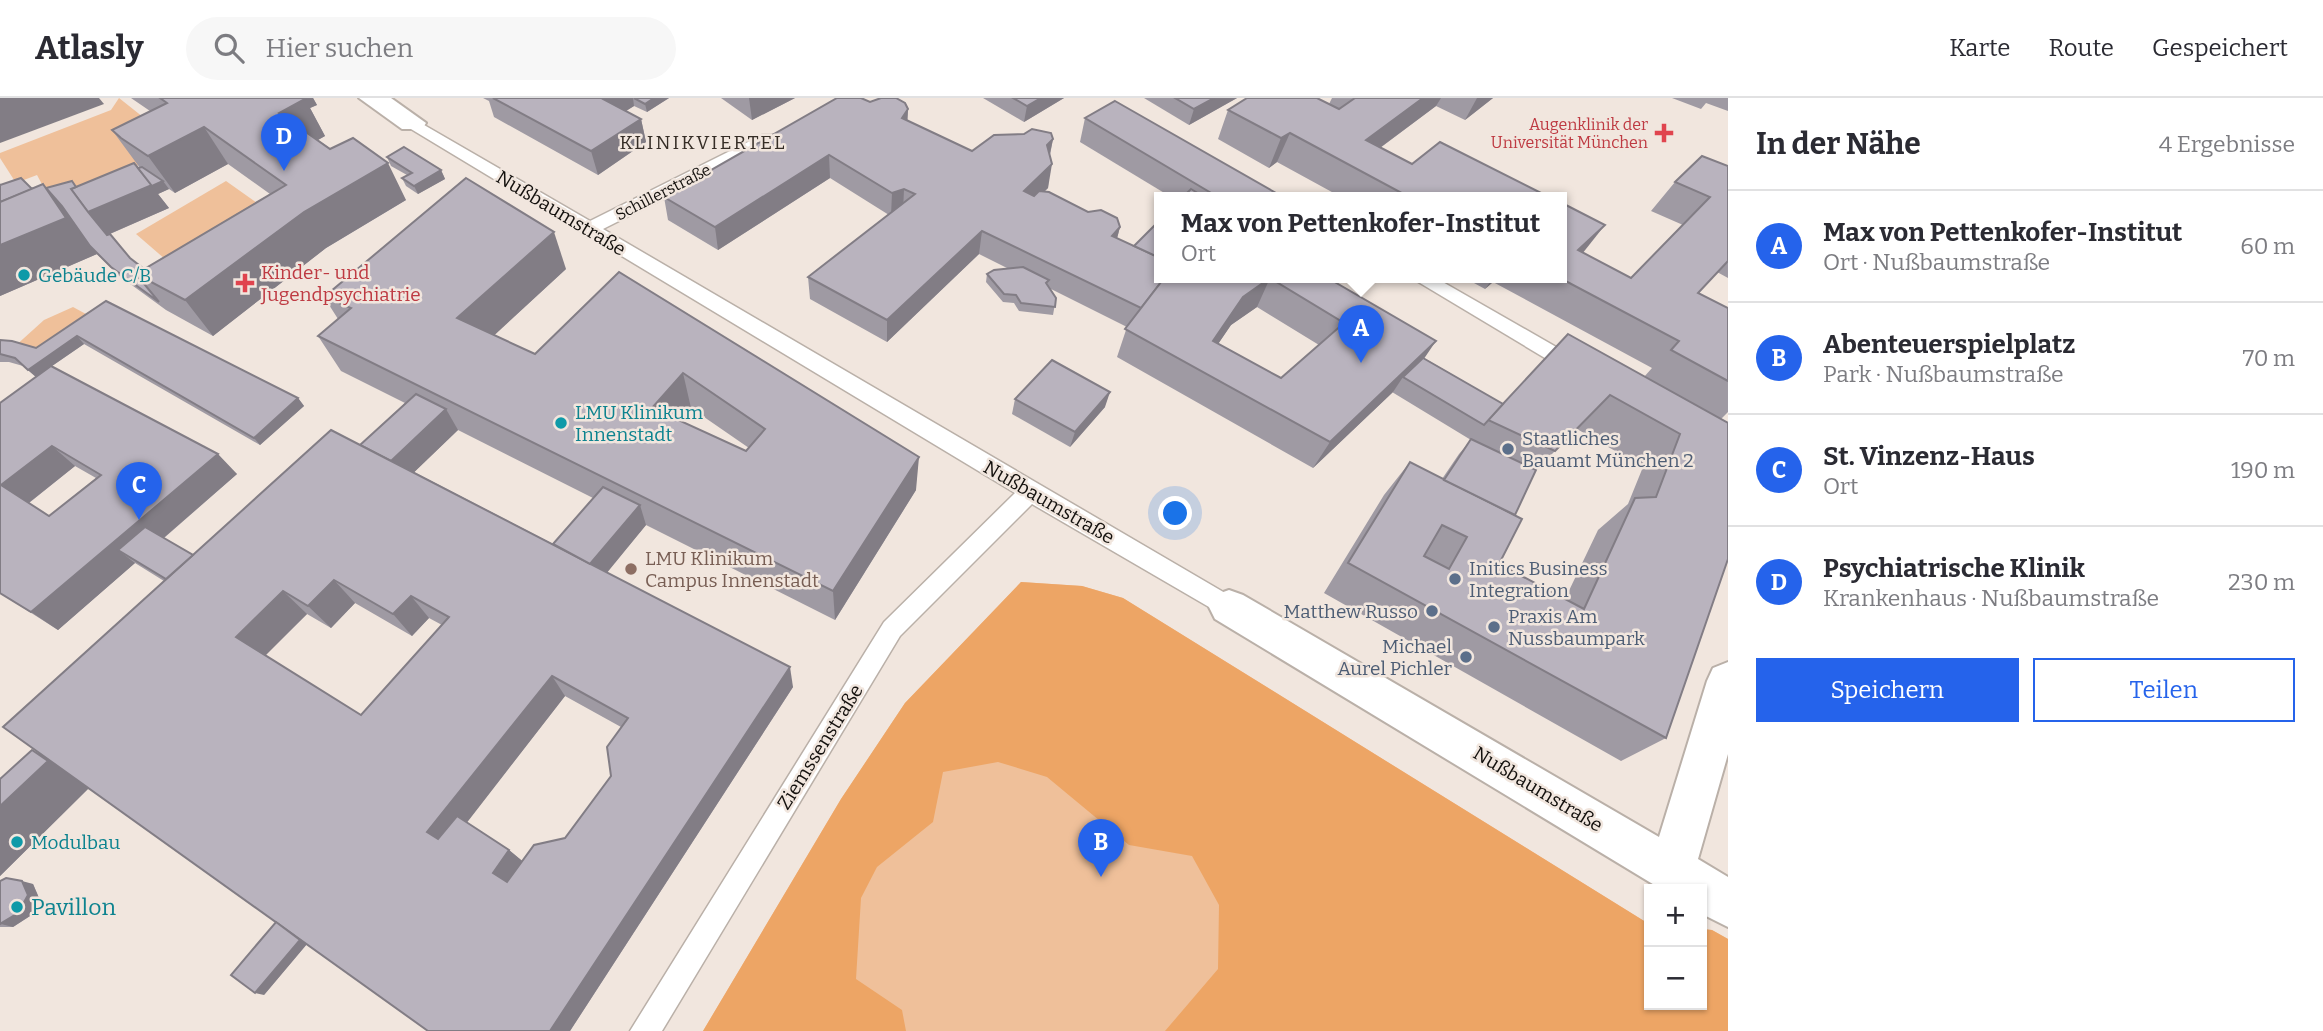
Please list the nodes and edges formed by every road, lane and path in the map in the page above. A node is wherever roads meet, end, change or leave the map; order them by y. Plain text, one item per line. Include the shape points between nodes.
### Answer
1 (372, 98) edge
2 (412, 123) joint
3 (780, 133) edge
4 (589, 229) junction
5 (1429, 283) edge
6 (1597, 379) edge
7 (1030, 492) junction
8 (1228, 607) joint
9 (1728, 681) edge
10 (1672, 869) junction
11 (1728, 903) edge
12 (645, 1031) edge

1 - 2 street, Nußbaumstraße
2 - 4 lane, Nußbaumstraße
3 - 4 lane, Schillerstraße
4 - 7 lane, Nußbaumstraße
5 - 6 lane
7 - 8 lane, Nußbaumstraße
7 - 12 lane, Ziemssenstraße via 892,629
8 - 10 street, Nußbaumstraße
9 - 10 street
10 - 11 street, Nußbaumstraße

